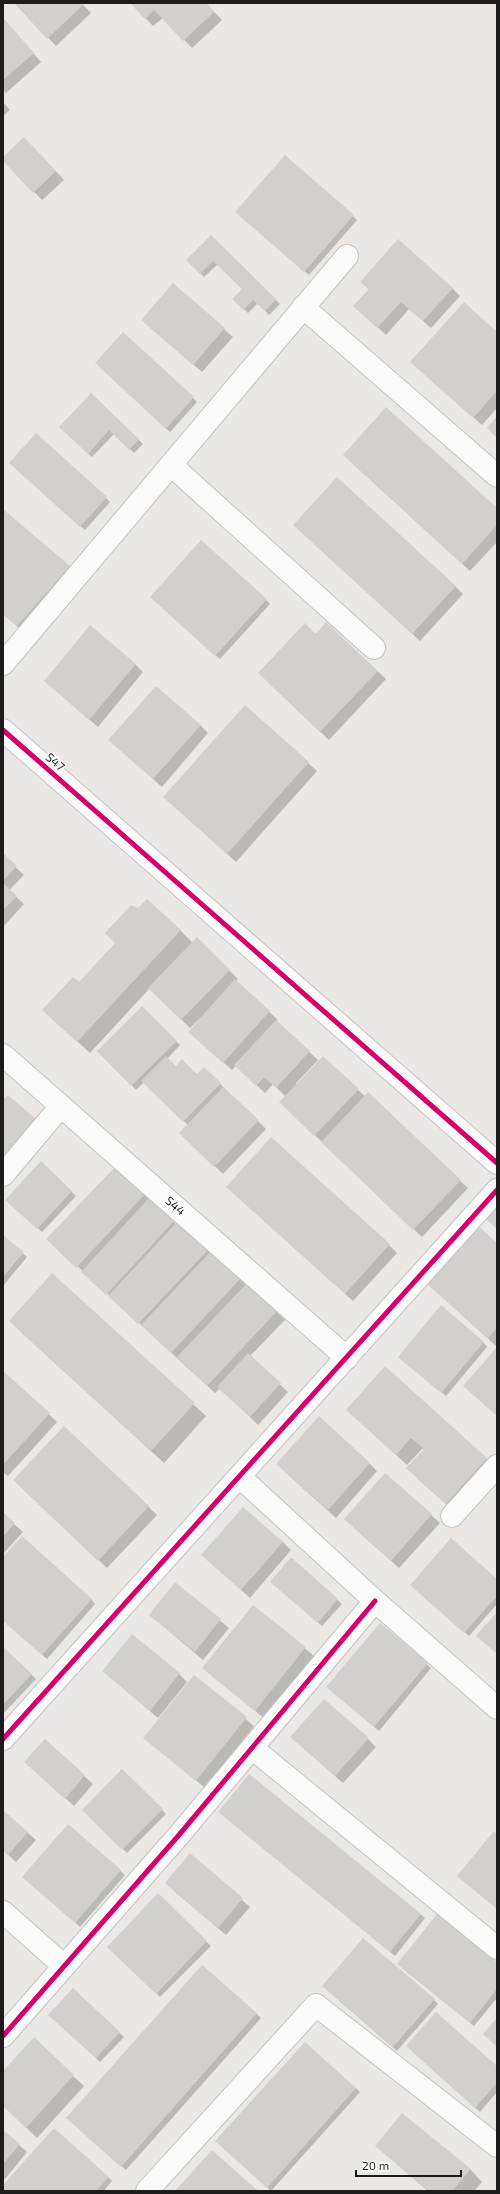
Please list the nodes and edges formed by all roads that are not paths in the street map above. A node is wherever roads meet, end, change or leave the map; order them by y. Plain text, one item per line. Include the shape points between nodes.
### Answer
1 (347, 256) dead end
2 (303, 307) junction
3 (171, 465) junction
4 (497, 476) edge
5 (374, 648) dead end
6 (3, 664) edge
7 (3, 730) edge
8 (4, 1058) edge
9 (61, 1106) junction
10 (497, 1163) edge
11 (3, 1175) edge
12 (497, 1190) edge
13 (347, 1358) junction
14 (497, 1466) edge
15 (240, 1477) junction
16 (452, 1516) dead end
17 (375, 1601) junction
18 (497, 1708) edge
19 (3, 1738) edge
20 (252, 1748) junction
21 (3, 1912) edge
22 (497, 1948) edge
23 (64, 1966) junction
24 (3, 2036) edge
25 (497, 2146) edge
26 (147, 2191) edge

1 - 2 street
2 - 3 street
2 - 4 street
3 - 5 street
3 - 6 street
7 - 10 street, S47
8 - 9 street, S44
9 - 11 street
9 - 13 street, S44
12 - 13 street
13 - 15 street
14 - 16 street
15 - 17 street
15 - 19 street
17 - 18 street
17 - 20 street
20 - 22 street
20 - 23 street
21 - 23 street
23 - 24 street
25 - 26 street via 316,2005

